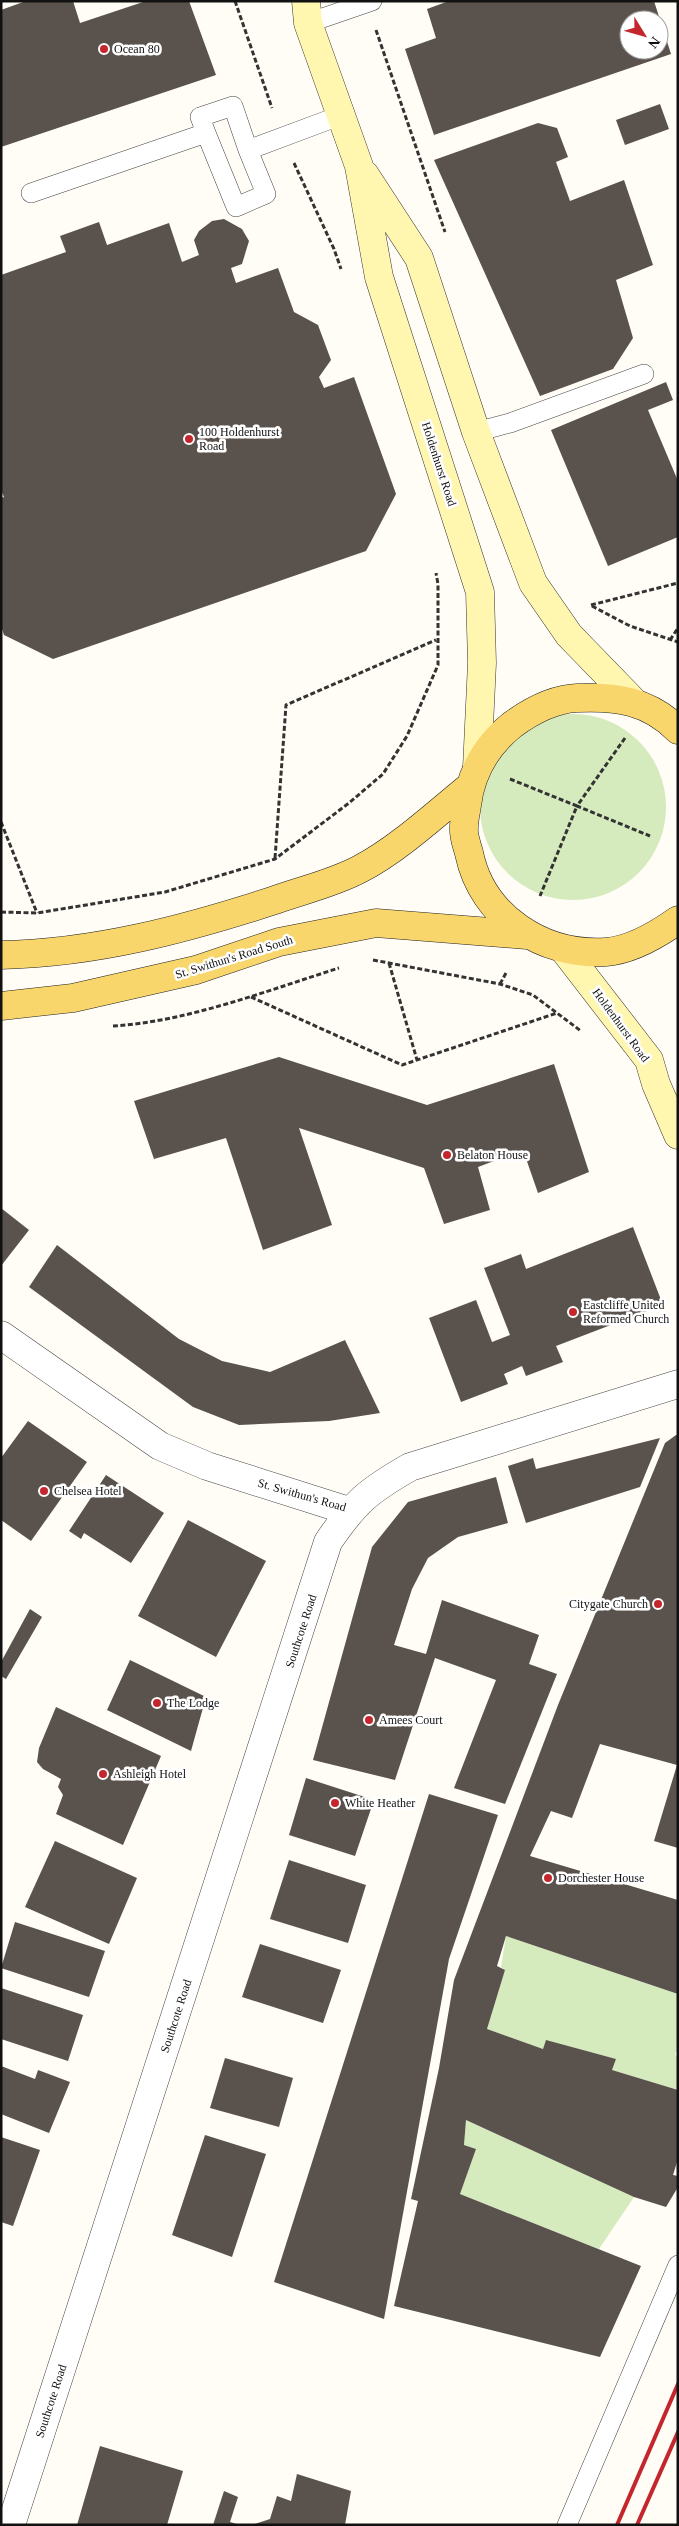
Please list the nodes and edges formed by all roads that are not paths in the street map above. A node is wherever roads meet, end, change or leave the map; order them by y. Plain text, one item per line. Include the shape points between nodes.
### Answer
1 (372, 1) edge
2 (302, 8) edge
3 (339, 116) junction
4 (206, 133) junction
5 (248, 150) junction
6 (359, 166) junction
7 (31, 193) dead end
8 (644, 374) dead end
9 (476, 432) junction
10 (640, 705) junction
11 (678, 706) edge
12 (678, 730) edge
13 (473, 777) junction
14 (678, 920) edge
15 (527, 935) junction
16 (564, 950) junction
17 (1, 955) edge
18 (1, 1006) edge
19 (678, 1135) edge
20 (2, 1338) edge
21 (678, 1384) edge
22 (349, 1511) junction
23 (678, 2265) edge
24 (10, 2525) edge
25 (567, 2525) edge

1 - 2 lane
2 - 3 main road, Holdenhurst Road
3 - 5 lane
3 - 6 main road, Holdenhurst Road
4 - 5 lane via 200,117 233,106
4 - 5 lane via 236,207 266,194
4 - 7 lane
6 - 9 main road, Holdenhurst Road via 419,258
6 - 13 main road, Holdenhurst Road via 379,278 480,592 482,663
8 - 9 lane
9 - 10 main road, Holdenhurst Road via 533,583 569,634
10 - 11 main road
10 - 12 main road via 668,720
10 - 13 main road via 610,697 566,699 530,712 500,735
13 - 15 main road via 464,829 472,871 494,908
13 - 17 main road via 398,843 361,868 323,884 228,916 127,942 68,952
14 - 16 main road via 645,941 607,952
15 - 16 main road
15 - 18 main road, St. Swithun's Road South via 376,922 279,942 196,970 72,998
16 - 19 main road, Holdenhurst Road via 649,1060
20 - 22 street, St. Swithun's Road via 160,1446 206,1466
21 - 22 street, St. Swithun's Road via 410,1467 375,1486
22 - 24 street, Southcote Road via 328,1542
23 - 25 lane

